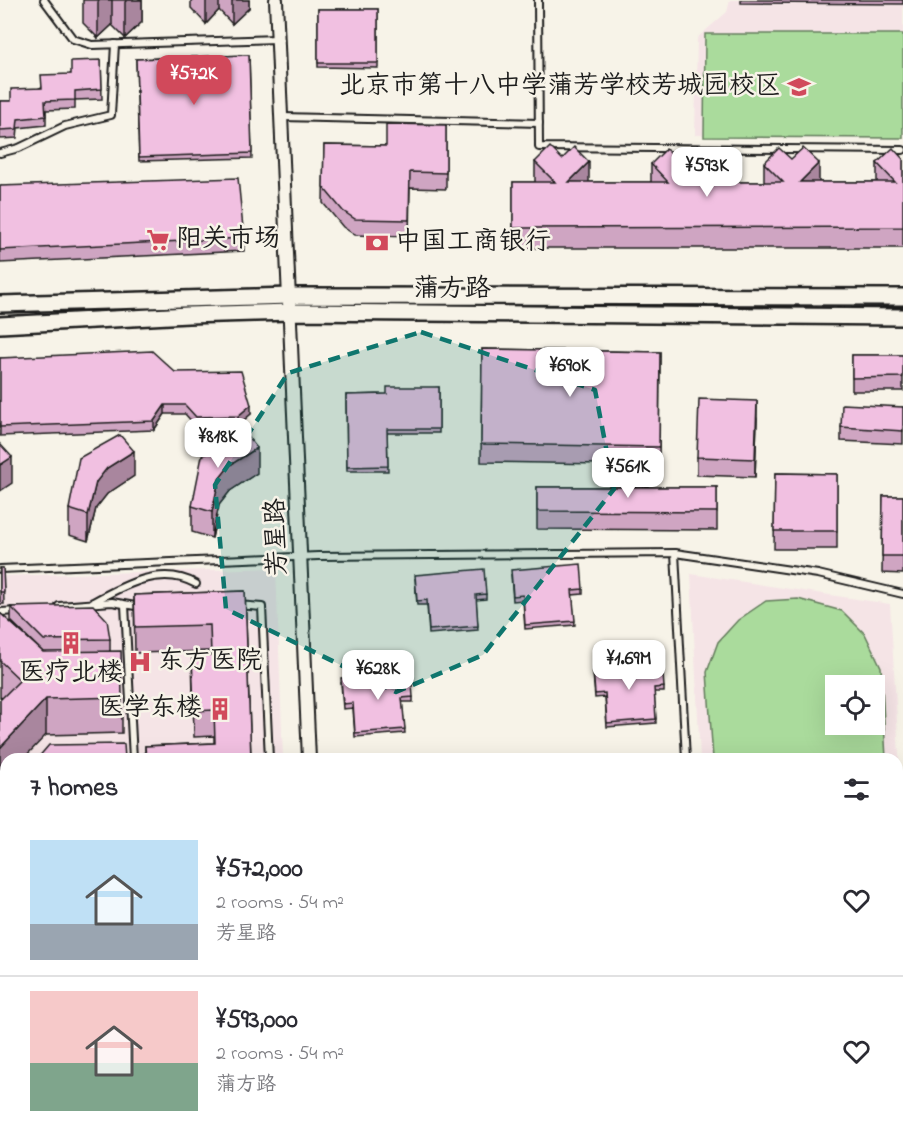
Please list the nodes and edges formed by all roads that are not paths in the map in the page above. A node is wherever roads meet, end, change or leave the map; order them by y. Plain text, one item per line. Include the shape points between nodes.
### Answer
1 (44, 0) edge
2 (276, 0) edge
3 (538, 0) edge
4 (278, 39) junction
5 (115, 44) junction
6 (282, 117) junction
7 (539, 123) junction
8 (903, 150) edge
9 (0, 153) edge
10 (291, 296) junction
11 (903, 297) edge
12 (0, 304) edge
13 (291, 312) junction
14 (903, 317) edge
15 (0, 325) edge
16 (675, 553) junction
17 (302, 557) junction
18 (0, 569) edge
19 (196, 584) dead end
20 (903, 594) edge
21 (91, 603) junction
22 (229, 604) edge
23 (125, 605) junction
24 (45, 608) edge
25 (150, 609) edge
26 (23, 610) edge
27 (0, 612) edge
28 (117, 665) edge
29 (128, 665) junction
30 (133, 753) edge
31 (269, 753) edge
32 (309, 753) edge
33 (686, 753) edge

1 - 5 lane via 73,39 92,45
2 - 4 street
3 - 7 lane
4 - 5 lane
4 - 6 street
5 - 9 lane via 111,115 65,126
6 - 7 lane
6 - 10 street
7 - 8 lane via 539,147
10 - 11 street, 蒲方路
10 - 12 street, 蒲方路
10 - 13 street, 芳星路
13 - 14 street, 蒲方路
13 - 15 street, 蒲方路
13 - 17 street, 芳星路
16 - 17 lane
16 - 20 lane via 818,574
16 - 33 lane
17 - 18 lane
17 - 32 street, 芳星路
19 - 21 lane via 183,576 151,577 121,586
21 - 23 lane
21 - 24 lane
22 - 31 lane via 262,607
23 - 25 lane
23 - 29 lane
26 - 27 lane
28 - 29 lane
29 - 30 lane

